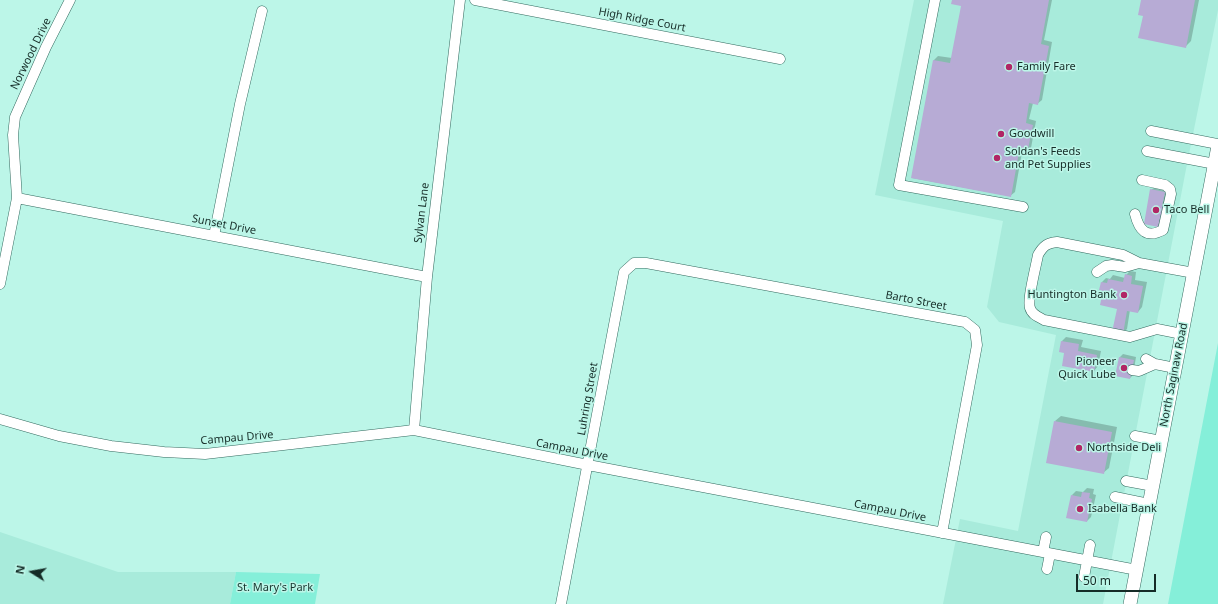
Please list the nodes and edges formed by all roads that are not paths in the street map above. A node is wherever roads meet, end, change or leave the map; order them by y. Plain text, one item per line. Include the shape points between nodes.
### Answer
1 (70, 0) edge
2 (460, 0) edge
3 (475, 0) edge
4 (934, 0) edge
5 (262, 11) dead end
6 (780, 59) dead end
7 (1151, 131) dead end
8 (1218, 145) edge
9 (1147, 151) dead end
10 (1215, 164) junction
11 (1142, 180) dead end
12 (17, 198) junction
13 (1023, 207) dead end
14 (1135, 214) dead end
15 (214, 236) junction
16 (646, 263) joint
17 (1139, 263) junction
18 (1096, 272) dead end
19 (1194, 274) junction
20 (427, 277) junction
21 (0, 284) edge
22 (1182, 334) junction
23 (1176, 368) junction
24 (1132, 370) dead end
25 (0, 419) edge
26 (414, 430) junction
27 (1135, 436) dead end
28 (1161, 441) junction
29 (588, 466) junction
30 (1126, 481) dead end
31 (1153, 486) junction
32 (1115, 497) dead end
33 (1150, 504) junction
34 (942, 533) junction
35 (1046, 537) dead end
36 (1090, 545) dead end
37 (1046, 553) junction
38 (1087, 561) junction
39 (1047, 569) dead end
40 (1137, 570) junction
41 (1084, 576) dead end
42 (561, 604) edge
43 (1130, 604) edge

1 - 12 street, Norwood Drive via 15,117 13,134
2 - 20 street, Sylvan Lane
3 - 6 street, High Ridge Court
4 - 13 street via 899,185
5 - 15 street via 240,104
7 - 8 street
8 - 10 main road, North Saginaw Road
9 - 10 street
10 - 19 main road, North Saginaw Road
11 - 14 street via 1165,185 1170,189 1163,230 1156,234 1144,232 1138,226
12 - 15 street, Sunset Drive
12 - 21 street, Norwood Drive
15 - 20 street, Sunset Drive
16 - 29 street, Luhring Street via 634,263 624,272
16 - 34 street, Barto Street via 965,322 975,330 977,345
17 - 18 street via 1125,267 1106,266
17 - 19 street
17 - 22 street via 1123,255 1058,242 1049,243 1038,255 1030,308 1035,315 1044,320 1130,337 1157,329
19 - 22 main road, North Saginaw Road
20 - 26 street, Sylvan Lane
22 - 23 main road, North Saginaw Road
23 - 24 street via 1150,361 1139,372
23 - 28 main road, North Saginaw Road
25 - 26 street, Campau Drive via 59,436 111,446 205,454
26 - 29 street, Campau Drive
27 - 28 street
28 - 31 main road, North Saginaw Road
29 - 34 street, Campau Drive
29 - 42 street, Luhring Street
30 - 31 street
31 - 33 main road, North Saginaw Road
32 - 33 street
33 - 40 main road, North Saginaw Road
34 - 37 street, Campau Drive
35 - 37 street
36 - 38 street
37 - 38 street, Campau Drive
37 - 39 street
38 - 40 street, Campau Drive
38 - 41 street
40 - 43 main road, North Saginaw Road

